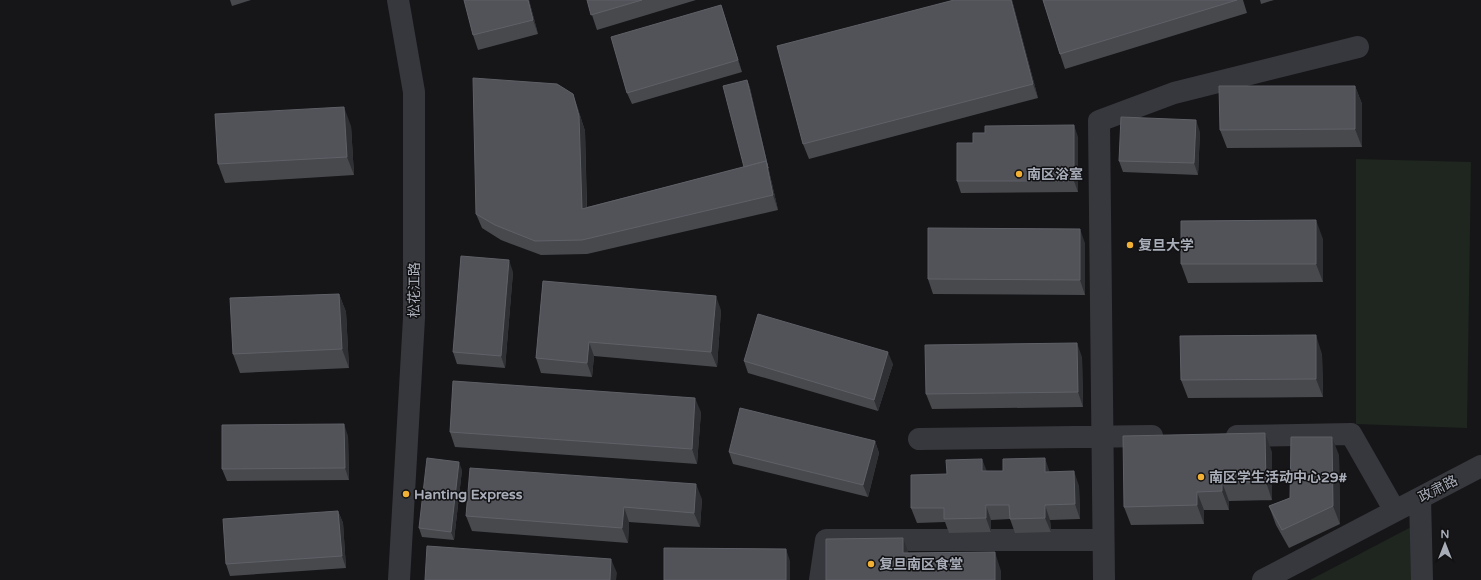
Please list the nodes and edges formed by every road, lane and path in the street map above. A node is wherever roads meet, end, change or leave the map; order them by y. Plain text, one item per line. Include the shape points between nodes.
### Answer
1 (398, 0) edge
2 (1358, 47) dead end
3 (1172, 436) edge
4 (1219, 436) edge
5 (1102, 437) junction
6 (919, 439) dead end
7 (1481, 466) edge
8 (1420, 498) junction
9 (1395, 511) junction
10 (1103, 540) junction
11 (399, 580) edge
12 (820, 580) edge
13 (1104, 580) edge
14 (1263, 580) edge
15 (1422, 580) edge

1 - 11 street, 松花江路 via 414,92 414,318
2 - 5 street via 1174,93 1099,121
3 - 5 street
4 - 9 street via 1351,434
5 - 6 street
5 - 10 street
7 - 8 street, 政肃路
8 - 9 street, 政肃路
8 - 15 street
9 - 14 street, 政肃路
10 - 12 street via 826,540
10 - 13 street

